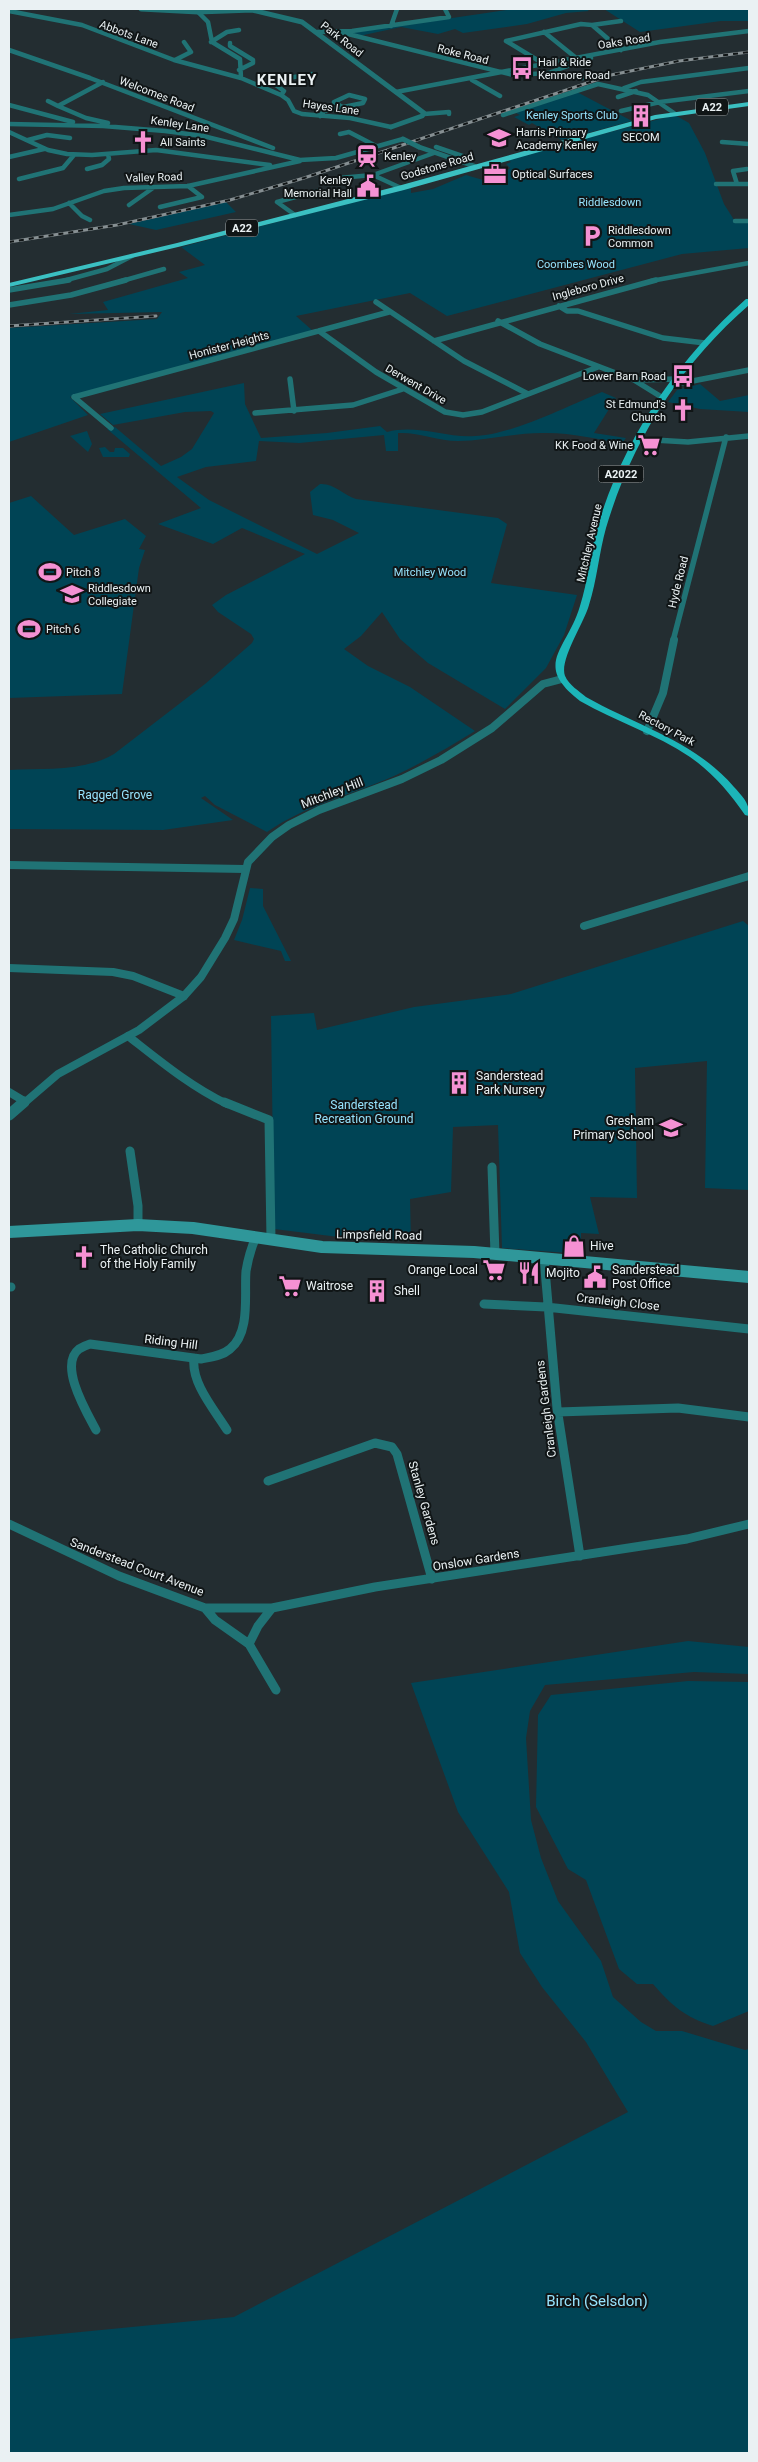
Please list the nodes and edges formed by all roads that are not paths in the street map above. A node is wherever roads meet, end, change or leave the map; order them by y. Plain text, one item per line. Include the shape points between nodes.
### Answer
1 (141, 9) edge
2 (397, 9) edge
3 (445, 9) edge
4 (213, 10) edge
5 (9, 11) edge
6 (198, 12) junction
7 (621, 21) dead end
8 (592, 25) junction
9 (391, 26) junction
10 (239, 30) dead end
11 (317, 32) junction
12 (340, 32) junction
13 (544, 32) junction
14 (747, 32) edge
15 (184, 42) dead end
16 (211, 42) junction
17 (230, 43) dead end
18 (9, 50) edge
19 (621, 50) junction
20 (594, 54) junction
21 (575, 57) junction
22 (174, 60) junction
23 (544, 64) junction
24 (749, 68) edge
25 (239, 70) junction
26 (549, 73) junction
27 (312, 74) dead end
28 (506, 74) junction
29 (242, 78) junction
30 (584, 78) dead end
31 (472, 80) junction
32 (103, 82) junction
33 (624, 88) junction
34 (636, 91) junction
35 (749, 91) edge
36 (396, 92) junction
37 (281, 95) junction
38 (500, 96) dead end
39 (618, 97) dead end
40 (48, 101) dead end
41 (660, 102) junction
42 (749, 104) edge
43 (9, 105) edge
44 (58, 106) junction
45 (342, 107) junction
46 (621, 111) dead end
47 (449, 112) dead end
48 (674, 113) junction
49 (424, 114) junction
50 (320, 116) junction
51 (514, 117) dead end
52 (9, 124) edge
53 (103, 126) junction
54 (113, 127) junction
55 (391, 127) junction
56 (9, 132) edge
57 (340, 134) dead end
58 (70, 138) dead end
59 (403, 139) junction
60 (28, 140) junction
61 (722, 142) dead end
62 (749, 144) edge
63 (376, 146) junction
64 (44, 150) junction
65 (428, 150) junction
66 (435, 150) junction
67 (108, 154) junction
68 (74, 155) junction
69 (460, 156) junction
70 (9, 157) edge
71 (298, 159) junction
72 (472, 163) junction
73 (277, 166) junction
74 (746, 169) dead end
75 (87, 170) dead end
76 (373, 175) junction
77 (339, 178) dead end
78 (19, 179) dead end
79 (716, 184) dead end
80 (737, 184) junction
81 (749, 184) edge
82 (188, 186) junction
83 (153, 188) junction
84 (400, 188) junction
85 (318, 191) dead end
86 (69, 203) junction
87 (129, 205) dead end
88 (160, 207) dead end
89 (9, 215) edge
90 (295, 215) junction
91 (90, 220) dead end
92 (736, 221) dead end
93 (749, 221) edge
94 (132, 256) junction
95 (749, 263) edge
96 (164, 269) dead end
97 (9, 284) edge
98 (9, 290) edge
99 (749, 301) edge
100 (376, 302) dead end
101 (572, 302) junction
102 (9, 305) edge
103 (559, 306) junction
104 (578, 311) junction
105 (390, 312) junction
106 (498, 321) junction
107 (319, 331) junction
108 (434, 341) junction
109 (705, 343) junction
110 (598, 367) junction
111 (749, 370) edge
112 (290, 379) dead end
113 (634, 380) junction
114 (674, 382) junction
115 (404, 389) junction
116 (528, 394) junction
117 (663, 398) junction
118 (294, 412) junction
119 (255, 413) dead end
120 (111, 428) dead end
121 (749, 436) edge
122 (726, 437) junction
123 (637, 439) junction
124 (562, 679) junction
125 (647, 731) junction
126 (749, 813) edge
127 (9, 865) edge
128 (246, 869) junction
129 (749, 876) edge
130 (584, 926) dead end
131 (9, 968) edge
132 (184, 996) junction
133 (128, 1036) junction
134 (9, 1092) edge
135 (24, 1101) junction
136 (9, 1115) edge
137 (130, 1151) dead end
138 (492, 1167) dead end
139 (138, 1225) junction
140 (9, 1232) edge
141 (256, 1237) junction
142 (271, 1239) junction
143 (495, 1254) junction
144 (544, 1258) junction
145 (749, 1277) edge
146 (484, 1304) dead end
147 (546, 1307) junction
148 (749, 1328) edge
149 (194, 1358) junction
150 (558, 1412) junction
151 (749, 1417) edge
152 (96, 1430) dead end
153 (227, 1430) dead end
154 (268, 1480) dead end
155 (9, 1524) edge
156 (749, 1524) edge
157 (580, 1556) junction
158 (432, 1579) junction
159 (205, 1608) junction
160 (272, 1608) junction
161 (249, 1644) junction
162 (276, 1690) dead end

1 - 6 street
2 - 9 street
3 - 9 street via 449,17
4 - 6 street, Park Road
4 - 11 street, Park Road via 260,10 302,22
5 - 22 street, Abbots Lane via 82,25
6 - 16 street via 208,22 207,36
7 - 8 street
8 - 13 street via 581,24
8 - 19 street
9 - 12 street
10 - 16 street via 227,32
11 - 12 street
11 - 36 street, Park Road
12 - 28 street, Roke Road
13 - 21 street
13 - 23 street via 506,43
14 - 19 street, Oaks Road
15 - 22 street via 191,52
16 - 25 street via 240,59
17 - 25 street via 253,60
18 - 32 street, Welcomes Road
19 - 20 street, Oaks Road
20 - 21 street, Oaks Road
20 - 26 street via 577,64
21 - 23 street, Oaks Road
22 - 29 street, Abbots Lane
23 - 28 street, Oaks Road
24 - 33 street via 641,82
25 - 29 street
26 - 28 street, Roke Road
26 - 30 street, Roke Road
27 - 37 street via 270,81 284,91
28 - 31 street
29 - 37 street, Hayes Lane
31 - 36 street
31 - 38 street
32 - 44 street
32 - 71 street, Welcomes Road
33 - 34 street
33 - 51 street via 591,85 505,115
34 - 39 street
34 - 41 street
35 - 41 street
36 - 49 street, Park Road
37 - 50 street, Hayes Lane via 288,100 294,112
40 - 44 street
41 - 46 street
41 - 48 street
42 - 48 highway, Godstone Road / A22
43 - 53 street via 46,116
44 - 54 street
45 - 45 street via 363,103 365,99 352,95 335,100
45 - 50 street via 324,111
47 - 49 street
48 - 72 highway, Godstone Road / A22
49 - 55 street
50 - 55 street, Hayes Lane via 350,118
52 - 53 street, Kenley Lane
53 - 54 street, Kenley Lane
54 - 71 street, Kenley Lane via 203,136
55 - 59 street
56 - 60 street
57 - 63 street via 349,132
58 - 60 street via 47,135
59 - 63 street, Kenley Lane
59 - 65 street, bridge
60 - 64 street
61 - 62 street
63 - 71 street, Kenley Lane via 336,158
64 - 68 street
64 - 70 street
65 - 66 street
65 - 69 street via 456,158
66 - 69 street
66 - 72 street
66 - 76 street
67 - 68 street
67 - 73 street via 147,150 180,152
67 - 75 street via 106,162
68 - 78 street via 63,168
69 - 72 street
71 - 73 street, Valley Road
72 - 84 highway, Godstone Road / A22
73 - 82 street, Valley Road
74 - 80 street via 733,171
76 - 77 street
76 - 84 street
79 - 80 street
80 - 81 street
82 - 83 street, Valley Road
82 - 88 street via 202,197
83 - 86 street, Valley Road via 104,191
83 - 87 street
84 - 90 highway, Godstone Road / A22
85 - 90 street via 277,202
86 - 89 street, Valley Road via 53,209
86 - 91 street
90 - 94 highway, Godstone Road / A22
92 - 93 street
94 - 97 highway, Godstone Road / A22
94 - 98 street, Godstone Road via 106,269
95 - 101 street, Ingleboro Drive via 675,275
96 - 102 street via 71,294
99 - 109 main road, Mitchley Avenue / A2022
100 - 105 street
101 - 103 street, Ingleboro Drive
101 - 104 street via 579,307
103 - 104 street via 567,311
103 - 106 street, Ingleboro Drive
104 - 109 street via 663,338
105 - 107 street, Honister Heights
105 - 108 street
106 - 108 street, Ingleboro Drive
106 - 110 street via 540,344
107 - 115 street, Derwent Drive
107 - 120 street, Honister Heights via 74,397
108 - 116 street via 464,361
109 - 114 main road, Mitchley Avenue / A2022
110 - 113 street
110 - 116 street, Derwent Drive
111 - 114 street
112 - 118 street
113 - 114 street
113 - 117 street
114 - 117 main road, Mitchley Avenue / A2022
115 - 116 street, Derwent Drive via 445,412 463,415 482,412
115 - 118 street via 353,405
117 - 123 main road, Mitchley Avenue / A2022
118 - 119 street
121 - 122 street
122 - 123 street via 688,442
122 - 125 street, Hyde Road via 672,642 662,693
123 - 124 main road, Mitchley Avenue / A2022 via 601,530 587,600 560,660
124 - 125 main road, Rectory Park via 588,701
124 - 128 street, Mitchley Hill via 543,684 492,728 441,760 289,825 262,845
125 - 126 main road, Rectory Park via 684,749 714,771 734,790
127 - 128 street
128 - 132 street, Mitchley Hill via 226,938 201,977
129 - 130 street
131 - 132 street via 113,972 133,976
132 - 133 street, Mitchley Hill
133 - 135 street, Mitchley Hill via 58,1074
133 - 142 street via 177,1076 203,1092 267,1118 271,1128
134 - 135 street
135 - 136 street, Mitchley Hill
137 - 139 street via 140,1213
138 - 143 street
139 - 140 main road, Limpsfield Road
139 - 141 main road, Limpsfield Road via 193,1228
141 - 142 main road, Limpsfield Road
141 - 149 street, Riding Hill via 246,1275 246,1308 241,1334 234,1346 222,1354
142 - 143 main road, Limpsfield Road via 322,1247
143 - 144 main road, Limpsfield Road
144 - 145 main road, Limpsfield Road
144 - 147 street, Cranleigh Gardens
146 - 147 street, Cranleigh Close
147 - 148 street, Cranleigh Close
147 - 150 street, Cranleigh Gardens
149 - 152 street, Riding Hill via 90,1344 81,1346 72,1358 72,1376 75,1391
149 - 153 street via 196,1378
150 - 151 street via 688,1408
150 - 157 street, Cranleigh Gardens
154 - 158 street, Stanley Gardens via 376,1443 392,1447 397,1454
155 - 159 street, Sanderstead Court Avenue via 119,1576
156 - 157 street, Onslow Gardens via 687,1539
157 - 158 street, Onslow Gardens
158 - 160 street, Onslow Gardens
159 - 160 street, Onslow Gardens
159 - 161 street, Sanderstead Court Avenue via 215,1620
160 - 161 street
161 - 162 street, Sanderstead Court Avenue

